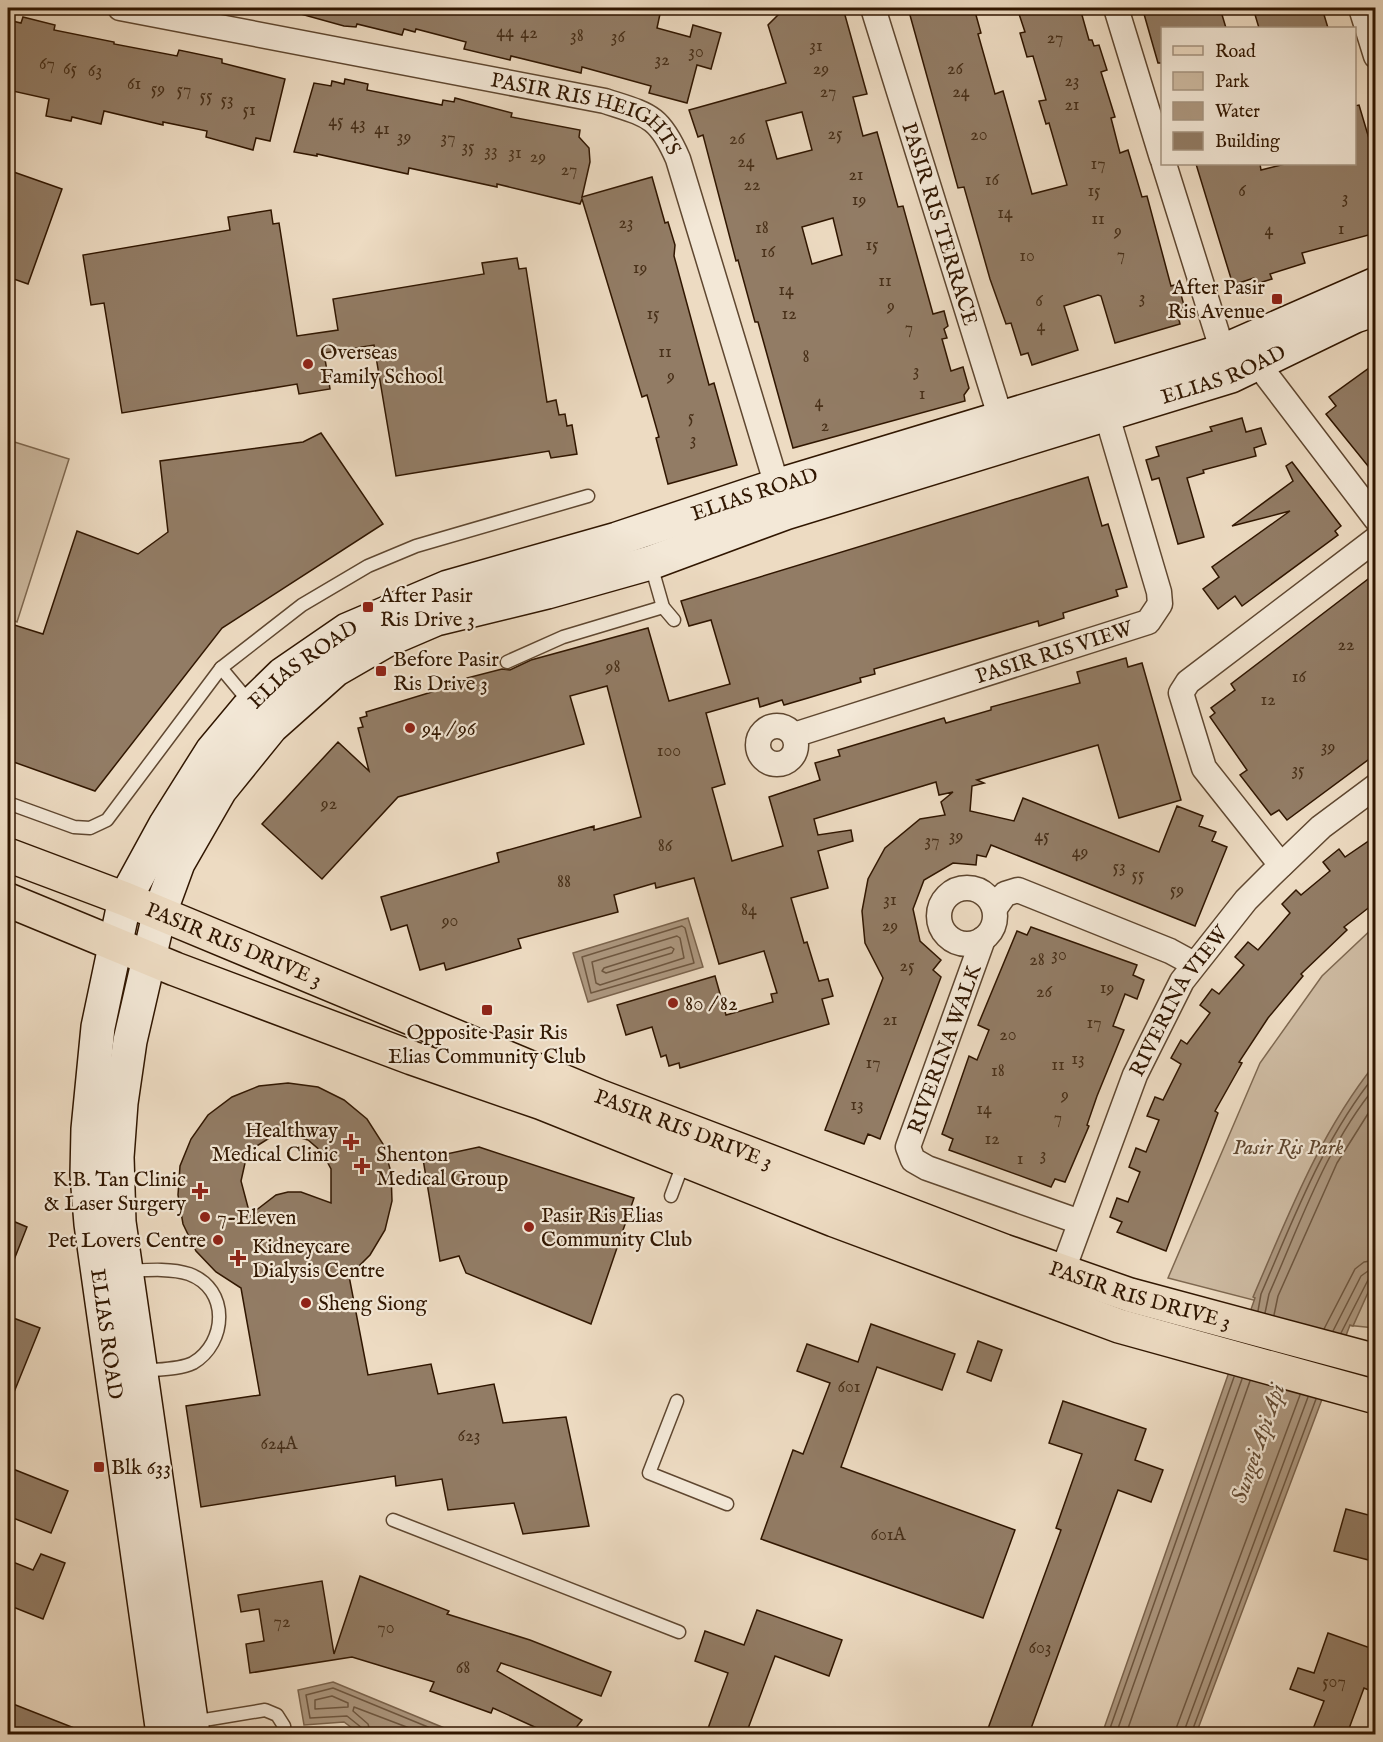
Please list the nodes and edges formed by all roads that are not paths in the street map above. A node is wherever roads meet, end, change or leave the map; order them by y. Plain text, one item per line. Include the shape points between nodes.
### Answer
1 (120, 8) edge
2 (873, 8) edge
3 (1116, 8) edge
4 (1361, 8) edge
5 (1376, 57) edge
6 (1161, 155) edge
7 (1164, 165) edge
8 (1376, 284) edge
9 (1376, 309) edge
10 (1240, 358) junction
11 (1103, 402) junction
12 (1005, 429) junction
13 (588, 496) dead end
14 (780, 499) junction
15 (1376, 519) edge
16 (668, 522) junction
17 (616, 539) junction
18 (1376, 539) edge
19 (650, 563) junction
20 (663, 607) junction
21 (674, 620) dead end
22 (507, 662) dead end
23 (221, 668) junction
24 (252, 704) junction
25 (794, 735) dead end
26 (1376, 786) edge
27 (8, 802) edge
28 (8, 855) edge
29 (1281, 866) junction
30 (125, 899) junction
31 (8, 900) edge
32 (994, 908) junction
33 (159, 915) junction
34 (983, 939) junction
35 (114, 943) junction
36 (150, 959) junction
37 (1194, 964) junction
38 (684, 1160) junction
39 (671, 1196) dead end
40 (1080, 1222) junction
41 (1062, 1270) junction
42 (128, 1272) junction
43 (1376, 1361) edge
44 (142, 1371) junction
45 (1376, 1397) edge
46 (677, 1401) dead end
47 (727, 1504) dead end
48 (393, 1520) dead end
49 (679, 1632) dead end
50 (183, 1730) edge
51 (285, 1734) edge

1 - 14 street, PASIR RIS HEIGHTS via 605,101 657,122 678,159
2 - 12 street, PASIR RIS TERRACE
3 - 6 street
4 - 5 street
7 - 10 street
8 - 10 street, ELIAS ROAD
9 - 10 street, ELIAS ROAD
10 - 11 street, ELIAS ROAD
10 - 15 street
11 - 12 street, ELIAS ROAD
11 - 25 street, PASIR RIS VIEW via 1159,592 1160,604 1148,622
12 - 14 street, ELIAS ROAD
13 - 23 lane via 416,546 368,566 302,605
14 - 16 street, ELIAS ROAD
14 - 19 street, ELIAS ROAD
16 - 17 street, ELIAS ROAD
16 - 19 lane
17 - 19 lane
17 - 24 street, ELIAS ROAD via 448,587 394,608 347,630 283,674
18 - 29 street via 1188,682 1181,693 1204,768
19 - 20 lane
19 - 33 street, ELIAS ROAD via 436,620 387,640 335,670 271,727 220,790 178,863
20 - 21 lane
20 - 22 lane via 563,637
23 - 24 lane
23 - 27 lane via 107,820 90,828 74,827
24 - 30 street, ELIAS ROAD via 212,751
26 - 29 street, RIVERINA VIEW via 1321,827
28 - 30 main road, PASIR RIS DRIVE 3
29 - 37 street, RIVERINA VIEW via 1246,900
30 - 33 main road, PASIR RIS DRIVE 3
30 - 35 street, ELIAS ROAD
31 - 35 main road, PASIR RIS DRIVE 3
32 - 34 street, RIVERINA WALK via 994,924
32 - 34 street, RIVERINA WALK via 980,891 961,888 949,893 939,911 942,930 949,938 964,944
32 - 37 street via 1005,894 1018,890
33 - 36 street, ELIAS ROAD
33 - 41 main road, PASIR RIS DRIVE 3 via 710,1140
34 - 40 street, RIVERINA WALK via 908,1147 913,1160 927,1168
35 - 36 main road, PASIR RIS DRIVE 3
35 - 50 street, ELIAS ROAD via 98,1027 87,1175 93,1235
36 - 38 main road, PASIR RIS DRIVE 3 via 542,1103
36 - 42 street, ELIAS ROAD via 130,1041 117,1157 119,1222
37 - 40 street, RIVERINA VIEW via 1135,1075
38 - 39 lane
38 - 45 main road, PASIR RIS DRIVE 3 via 1119,1326
40 - 41 street, RIVERINA VIEW
41 - 43 main road, PASIR RIS DRIVE 3 via 1130,1295
42 - 44 street, ELIAS ROAD
42 - 44 lane via 189,1274 212,1291 219,1310 219,1329 206,1354 190,1364
44 - 50 street, ELIAS ROAD
46 - 47 lane via 649,1473
48 - 49 lane
50 - 51 lane via 265,1710 277,1715

